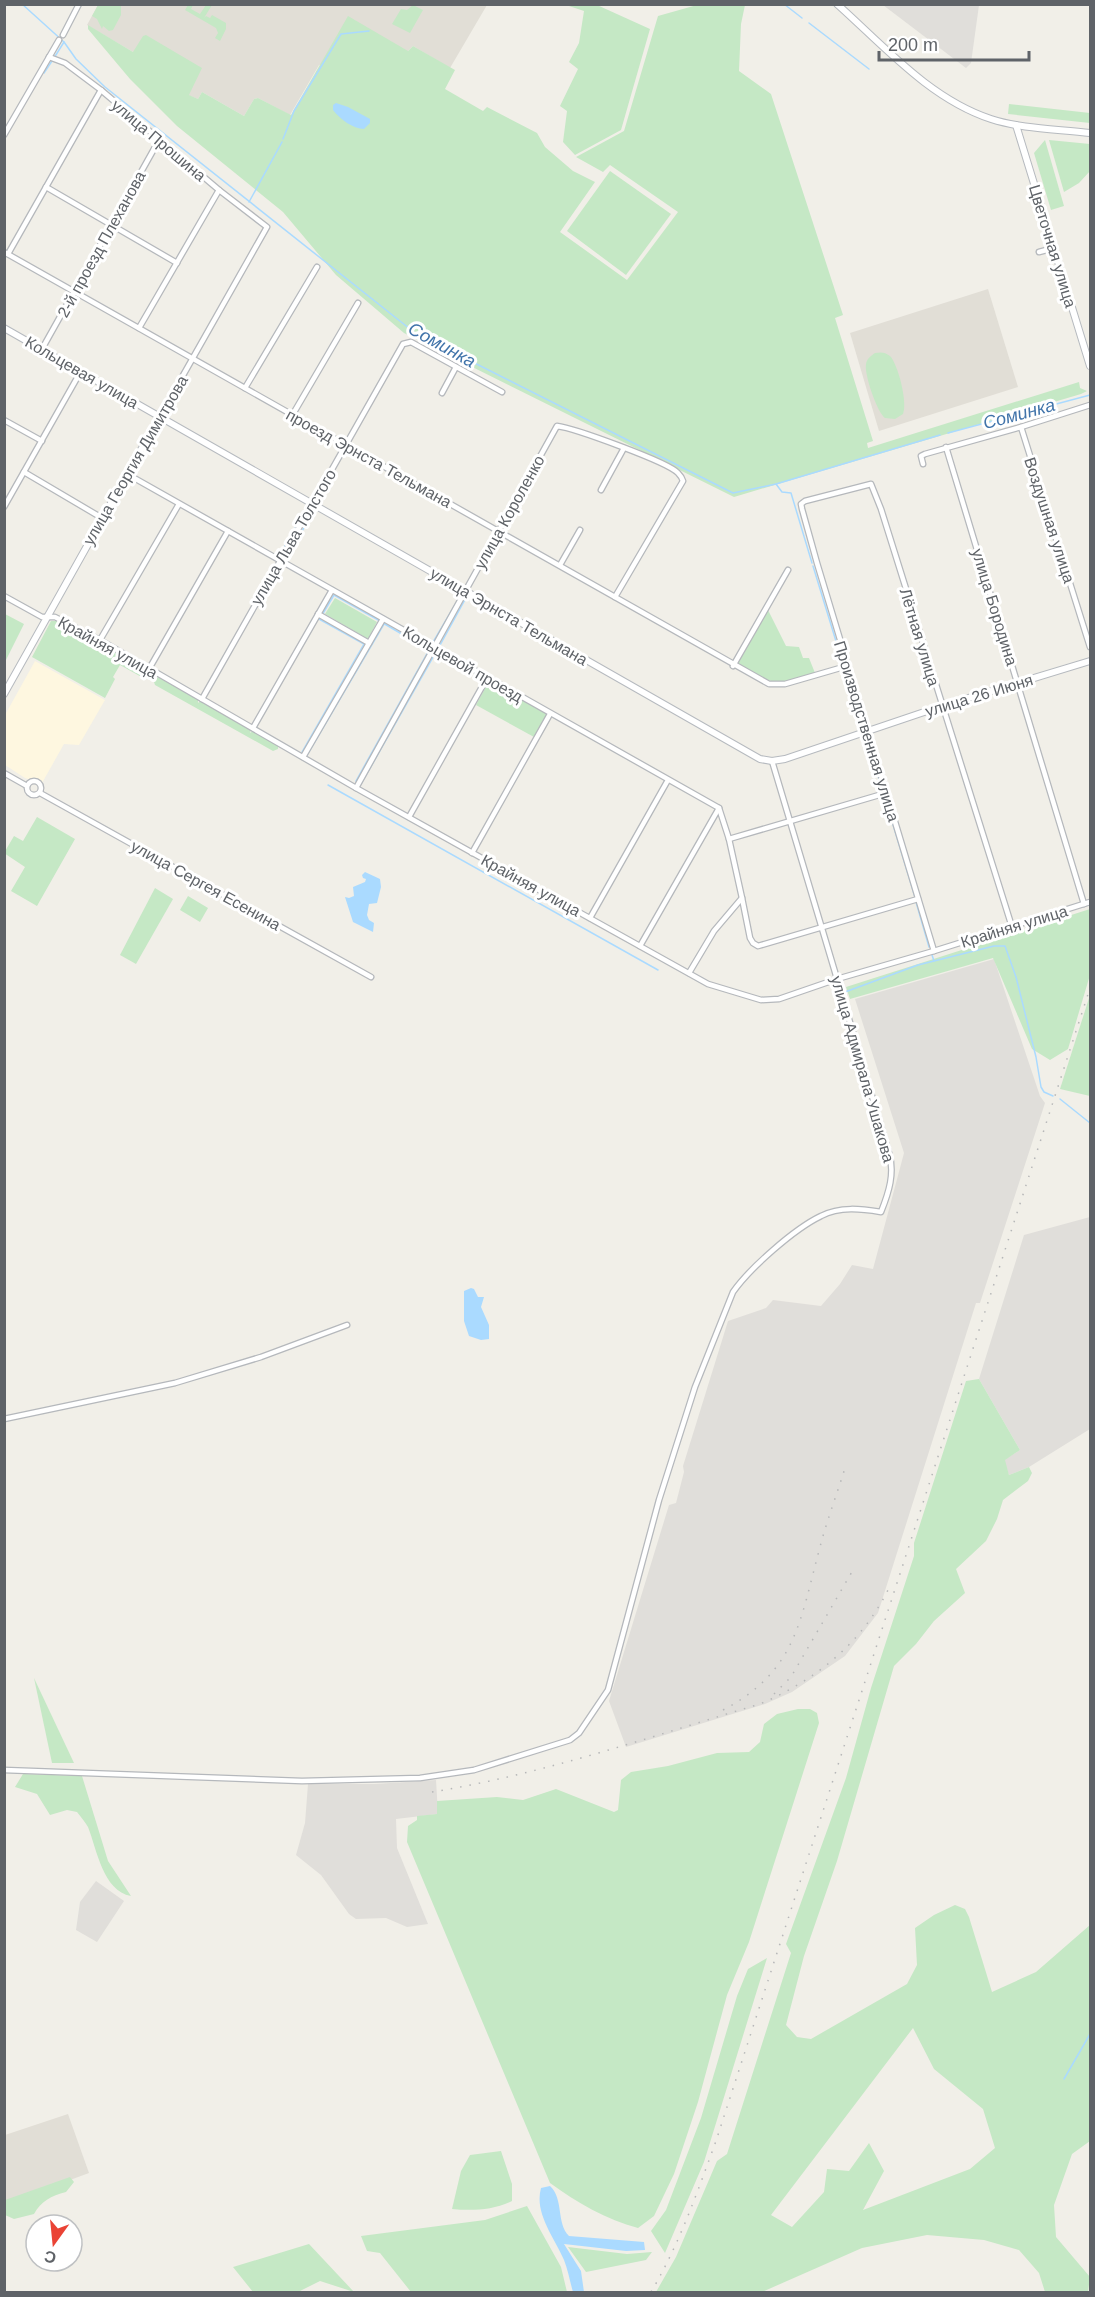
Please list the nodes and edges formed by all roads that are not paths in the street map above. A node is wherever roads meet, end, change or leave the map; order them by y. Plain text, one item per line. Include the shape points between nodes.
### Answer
1 (79, 4) edge
2 (837, 4) edge
3 (63, 35) dead end
4 (59, 40) dead end
5 (49, 57) junction
6 (101, 90) junction
7 (1016, 125) junction
8 (1090, 133) edge
9 (4, 135) edge
10 (159, 140) junction
11 (46, 187) junction
12 (219, 190) junction
13 (112, 225) junction
14 (267, 227) joint
15 (1054, 248) junction
16 (1039, 252) dead end
17 (6, 253) edge
18 (177, 262) junction
19 (316, 267) dead end
20 (74, 292) junction
21 (358, 303) dead end
22 (4, 328) edge
23 (139, 328) junction
24 (42, 349) junction
25 (193, 358) junction
26 (1090, 366) edge
27 (456, 367) junction
28 (81, 371) junction
29 (245, 388) junction
30 (502, 392) dead end
31 (442, 393) dead end
32 (1090, 405) edge
33 (293, 414) junction
34 (160, 416) junction
35 (4, 420) edge
36 (1021, 427) junction
37 (42, 441) junction
38 (346, 445) junction
39 (946, 447) junction
40 (624, 448) junction
41 (923, 464) dead end
42 (24, 472) junction
43 (127, 474) junction
44 (601, 490) dead end
45 (314, 503) junction
46 (5, 504) edge
47 (179, 504) junction
48 (802, 509) joint
49 (102, 518) junction
50 (580, 530) dead end
51 (228, 531) junction
52 (499, 531) junction
53 (280, 560) junction
54 (560, 565) junction
55 (788, 570) dead end
56 (332, 590) junction
57 (465, 591) junction
58 (4, 596) edge
59 (615, 597) junction
60 (318, 614) junction
61 (48, 616) junction
62 (383, 619) junction
63 (100, 640) junction
64 (369, 643) junction
65 (1090, 647) edge
66 (434, 648) junction
67 (1090, 661) edge
68 (733, 666) junction
69 (847, 666) junction
70 (149, 669) junction
71 (487, 678) junction
72 (1018, 683) junction
73 (4, 694) edge
74 (202, 699) junction
75 (942, 706) junction
76 (550, 714) junction
77 (253, 728) junction
78 (868, 731) junction
79 (303, 757) junction
80 (772, 761) junction
81 (4, 773) edge
82 (669, 780) junction
83 (27, 786) junction
84 (356, 788) junction
85 (40, 793) junction
86 (886, 793) junction
87 (719, 808) junction
88 (409, 817) junction
89 (790, 821) junction
90 (729, 839) junction
91 (472, 853) junction
92 (742, 898) junction
93 (918, 899) junction
94 (1090, 902) edge
95 (1084, 904) junction
96 (590, 918) junction
97 (822, 927) junction
98 (1012, 927) junction
99 (640, 946) junction
100 (934, 951) junction
101 (689, 974) junction
102 (371, 977) dead end
103 (837, 979) junction
104 (348, 1325) dead end
105 (4, 1419) edge
106 (4, 1770) edge

1 - 3 street
2 - 7 main road via 942,96 977,114
4 - 5 street
5 - 6 street, улица Прошина via 65,63
5 - 9 street
6 - 10 street, улица Прошина
6 - 11 street
7 - 8 main road
7 - 15 main road, Цветочная улица
10 - 12 street, улица Прошина
10 - 13 street, 2-й проезд Плеханова
11 - 13 street
11 - 17 street
12 - 14 street, улица Прошина
12 - 18 street
13 - 18 street
13 - 20 street, 2-й проезд Плеханова
14 - 25 street, улица Георгия Димитрова
15 - 16 street
15 - 26 main road, Цветочная улица
17 - 20 street, проезд Эрнста Тельмана
18 - 23 street
19 - 29 street
20 - 23 street, проезд Эрнста Тельмана
20 - 24 street, 2-й проезд Плеханова
21 - 33 street
22 - 24 main road, Кольцевая улица
23 - 25 street, проезд Эрнста Тельмана
24 - 28 main road, Кольцевая улица
25 - 29 street, проезд Эрнста Тельмана
25 - 34 street, улица Георгия Димитрова
27 - 30 street
27 - 31 street
27 - 38 street, улица Льва Толстого via 411,342 403,344
28 - 34 main road, Кольцевая улица
28 - 37 street
29 - 33 street, проезд Эрнста Тельмана
32 - 36 street
33 - 38 street, проезд Эрнста Тельмана
34 - 43 main road, улица Георгия Димитрова
34 - 45 main road, улица Эрнста Тельмана
35 - 37 street
36 - 39 street
36 - 65 street, Воздушная улица
37 - 42 street
38 - 45 street, улица Льва Толстого
38 - 52 street, проезд Эрнста Тельмана
39 - 41 street via 921,456
39 - 72 street, улица Бородина
40 - 44 street
40 - 52 street, улица Короленко via 569,427 556,426
40 - 59 street via 677,472 683,481
42 - 46 street
42 - 49 street
43 - 47 street, Кольцевой проезд
43 - 49 main road, улица Георгия Димитрова
45 - 53 street, улица Льва Толстого
45 - 57 main road, улица Эрнста Тельмана
47 - 51 street, Кольцевой проезд
47 - 63 street
48 - 69 street, Производственная улица
48 - 75 street, Лётная улица via 805,501 871,484
49 - 61 main road, улица Георгия Димитрова
50 - 54 street
51 - 53 street, Кольцевой проезд
51 - 70 street
52 - 54 street, проезд Эрнста Тельмана
52 - 57 street, улица Короленко
53 - 56 street, Кольцевой проезд
53 - 74 street, улица Льва Толстого
54 - 59 street, проезд Эрнста Тельмана
55 - 68 street
56 - 60 street
56 - 62 street, Кольцевой проезд
57 - 66 street, улица Короленко
57 - 80 main road, улица Эрнста Тельмана via 752,755
58 - 61 street, Крайняя улица
59 - 68 street, проезд Эрнста Тельмана
60 - 64 street
60 - 77 street
61 - 63 street, Крайняя улица
61 - 73 main road, улица Георгия Димитрова
62 - 64 street
62 - 66 street, Кольцевой проезд
63 - 70 street, Крайняя улица
64 - 79 street
66 - 71 street, Кольцевой проезд
66 - 84 street, улица Короленко
67 - 72 main road, улица 26 Июня
68 - 69 street, проезд Эрнста Тельмана via 776,686
69 - 78 street, Производственная улица
70 - 74 street, Крайняя улица
71 - 76 street, Кольцевой проезд
71 - 88 street
72 - 75 main road, улица 26 Июня
72 - 95 street, улица Бородина
74 - 77 street, Крайняя улица
75 - 78 main road, улица 26 Июня
75 - 98 street, Лётная улица
76 - 82 street, Кольцевой проезд
76 - 91 street
77 - 79 street, Крайняя улица
78 - 80 main road
78 - 86 street, Производственная улица
79 - 84 street, Крайняя улица
80 - 89 street, улица Адмирала Ушакова
81 - 83 street, улица Сергея Есенина
82 - 87 street, Кольцевой проезд
82 - 96 street
83 - 85 street, улица Сергея Есенина via 30,795
83 - 85 street, улица Сергея Есенина via 38,782 42,787
84 - 88 street, Крайняя улица
85 - 102 street, улица Сергея Есенина
86 - 89 street
86 - 93 street, Производственная улица
87 - 90 street
87 - 99 street
88 - 91 street, Крайняя улица
89 - 90 street
89 - 97 street, улица Адмирала Ушакова
90 - 92 street
91 - 96 street, Крайняя улица
92 - 97 street via 753,944 763,945
92 - 101 street via 714,931
93 - 97 street
93 - 100 street, Производственная улица
94 - 95 street, Крайняя улица
95 - 98 street, Крайняя улица
96 - 99 street, Крайняя улица
97 - 103 street, улица Адмирала Ушакова
98 - 100 street, Крайняя улица
99 - 101 street, Крайняя улица
100 - 103 street, Крайняя улица
101 - 103 street, Крайняя улица via 708,984 767,1000
103 - 106 street, улица Адмирала Ушакова via 893,1166 881,1212 844,1209 822,1215 792,1235 733,1292 695,1387 662,1490 608,1690 579,1733 570,1740 474,1770 420,1778 302,1781
104 - 105 street via 175,1383

